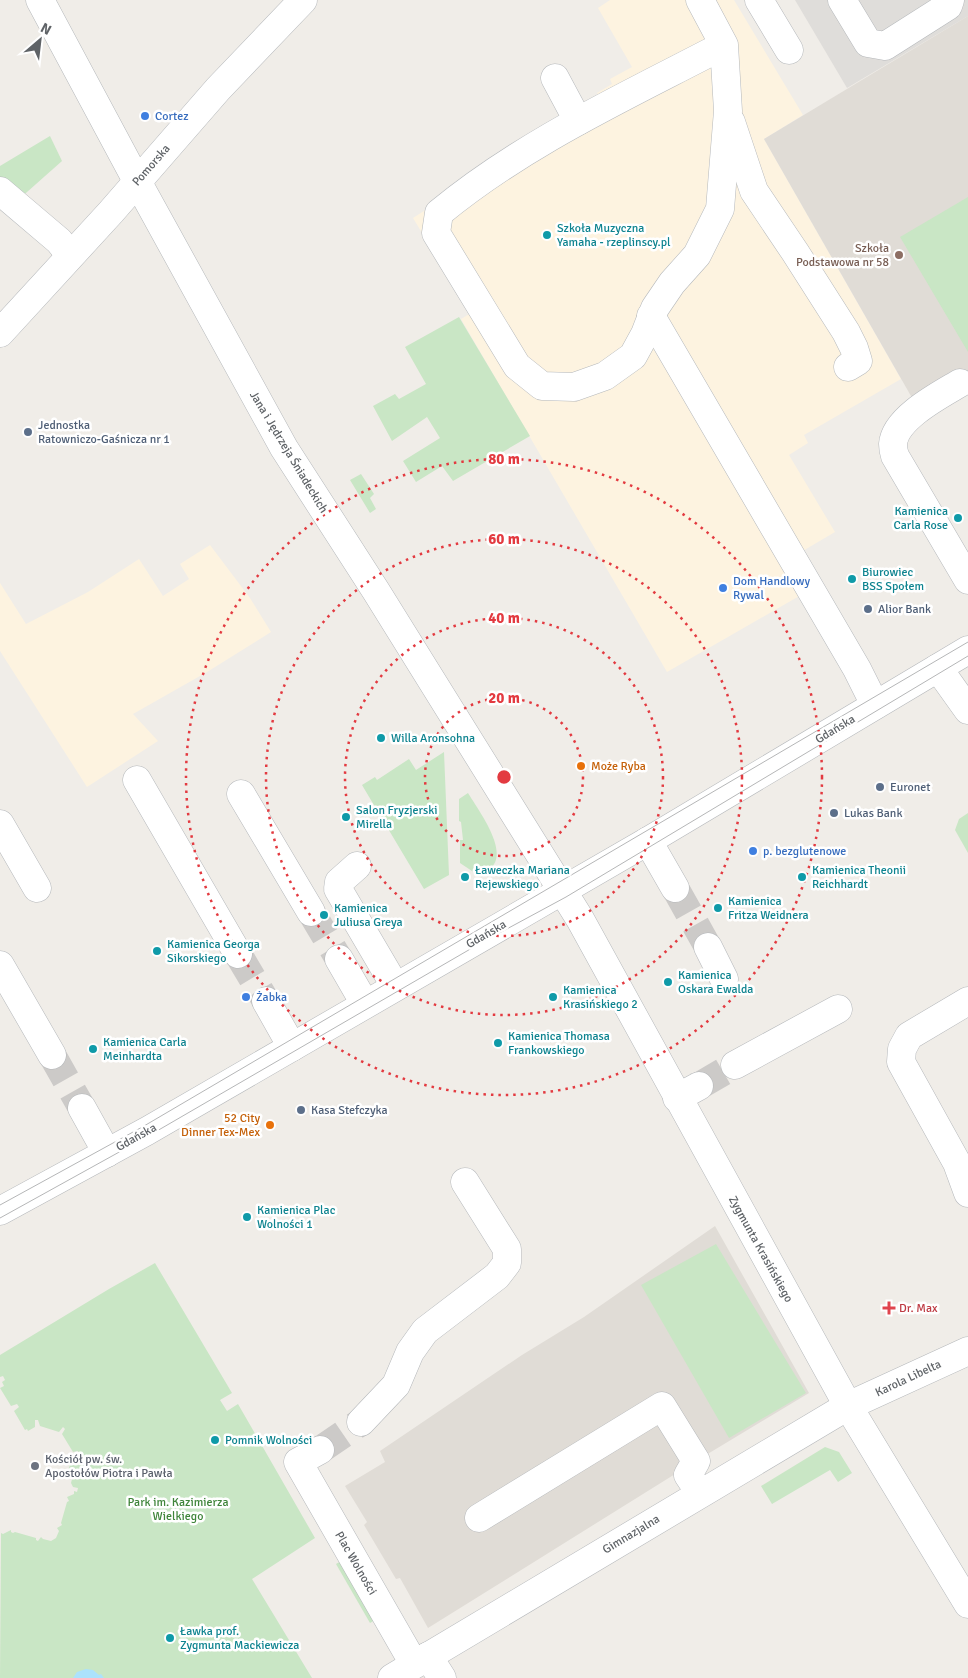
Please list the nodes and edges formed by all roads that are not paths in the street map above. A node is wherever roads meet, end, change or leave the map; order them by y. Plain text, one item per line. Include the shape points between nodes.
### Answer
1 (40, 0) edge
2 (304, 0) edge
3 (700, 0) edge
4 (759, 0) edge
5 (842, 0) edge
6 (950, 0) edge
7 (960, 0) edge
8 (968, 8) edge
9 (724, 45) junction
10 (789, 50) dead end
11 (555, 78) dead end
12 (728, 111) junction
13 (578, 121) junction
14 (137, 181) junction
15 (0, 191) edge
16 (70, 255) junction
17 (651, 316) junction
18 (0, 333) edge
19 (848, 368) dead end
20 (960, 383) dead end
21 (968, 580) edge
22 (968, 650) edge
23 (938, 668) junction
24 (875, 705) junction
25 (968, 710) edge
26 (137, 780) dead end
27 (241, 794) dead end
28 (0, 824) edge
29 (648, 841) junction
30 (357, 866) dead end
31 (37, 888) dead end
32 (675, 888) tunnel mouth
33 (562, 890) junction
34 (311, 912) tunnel mouth
35 (708, 947) tunnel mouth
36 (238, 954) tunnel mouth
37 (339, 959) tunnel mouth
38 (0, 965) edge
39 (724, 979) dead end
40 (395, 986) junction
41 (266, 1001) tunnel mouth
42 (968, 1001) edge
43 (365, 1004) junction
44 (838, 1009) dead end
45 (292, 1047) junction
46 (52, 1054) tunnel mouth
47 (735, 1066) tunnel mouth
48 (82, 1108) tunnel mouth
49 (110, 1151) junction
50 (465, 1182) dead end
51 (968, 1193) edge
52 (0, 1211) edge
53 (968, 1351) edge
54 (848, 1406) junction
55 (362, 1422) tunnel mouth
56 (309, 1456) dead end
57 (700, 1493) junction
58 (479, 1518) dead end
59 (968, 1604) edge
60 (419, 1669) edge

1 - 14 street, Jana i Jędrzeja Śniadeckich
2 - 14 street, Pomorska via 224,83
3 - 9 street
4 - 10 street
5 - 6 street via 868,42 885,46 948,6
7 - 8 street
9 - 12 street
9 - 13 street
11 - 13 street
12 - 17 street via 720,209 698,255 672,283
12 - 19 street via 754,191 854,348 858,361
13 - 17 street via 490,174 439,212 436,233 518,366 542,386 574,387 605,376 632,356
14 - 16 street, Pomorska
14 - 33 street, Jana i Jędrzeja Śniadeckich via 284,448
15 - 16 street
16 - 18 street, Pomorska
17 - 24 street
20 - 21 street via 910,417 898,431 893,444 895,456
22 - 23 street, Gdańska
23 - 24 street, Gdańska
23 - 25 street
24 - 29 street, Gdańska
26 - 36 street
27 - 34 street
28 - 31 street
29 - 32 street
29 - 33 street, Gdańska
30 - 40 street via 339,882 338,888
33 - 40 street, Gdańska
33 - 54 street, Zygmunta Krasińskiego via 688,1092
35 - 39 street
37 - 43 street
38 - 46 street
40 - 43 street, Gdańska
41 - 45 street
42 - 51 street via 909,1036 902,1049 901,1062 957,1164
43 - 45 street, Gdańska
44 - 47 street
45 - 49 street, Gdańska
48 - 49 street
49 - 52 street, Gdańska
50 - 55 street via 507,1249 507,1263 497,1276 425,1331 410,1352 396,1385
53 - 54 street, Karola Libelta
54 - 57 street, Gimnazjalna
54 - 59 street, Zygmunta Krasińskiego
56 - 60 street, Plac Wolności
57 - 58 street via 688,1475 696,1461 662,1406
57 - 60 street, Gimnazjalna

